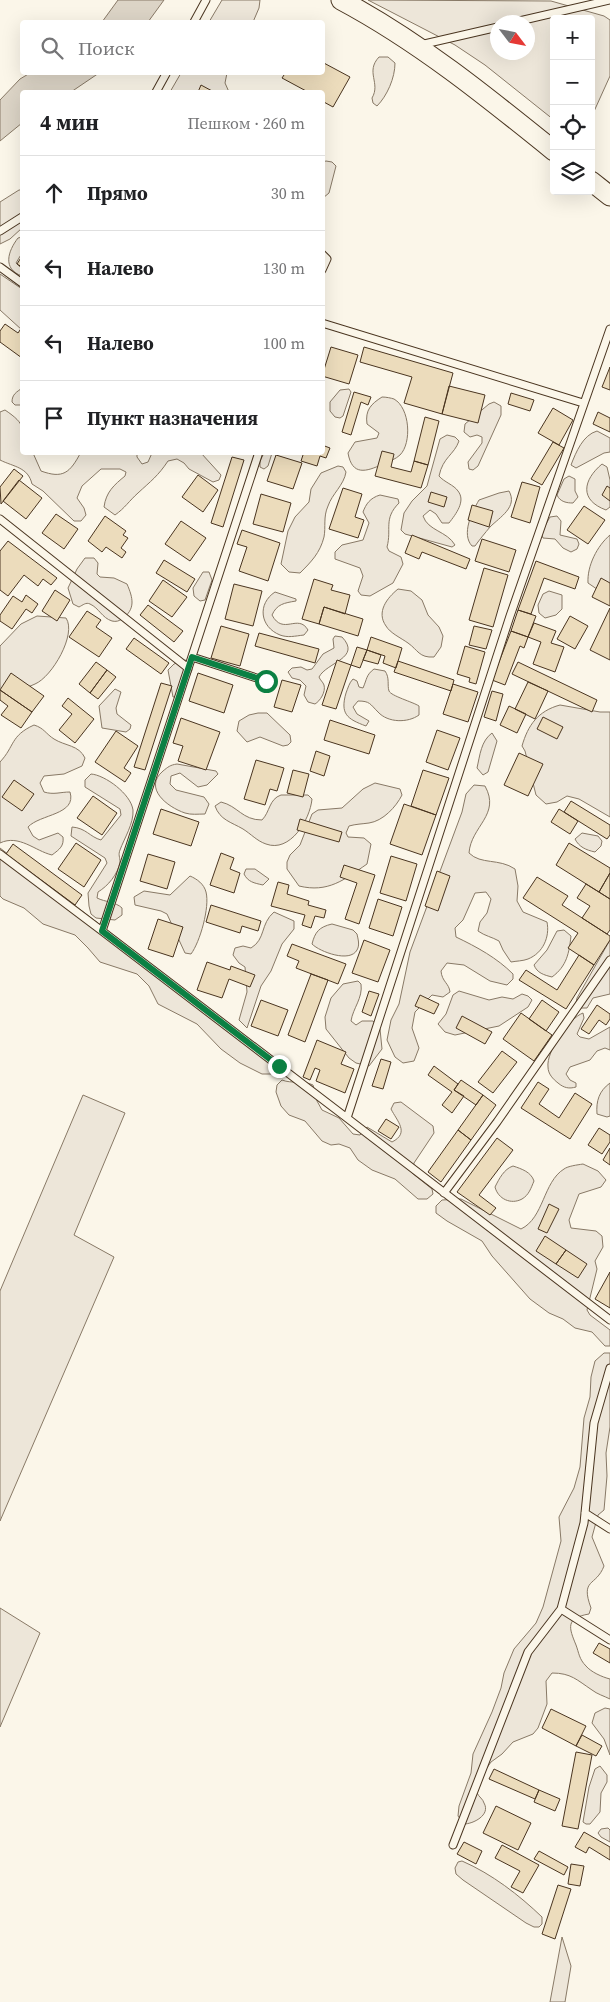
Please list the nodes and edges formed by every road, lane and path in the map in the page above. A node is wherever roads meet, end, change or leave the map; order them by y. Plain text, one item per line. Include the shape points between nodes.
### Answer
1 (206, 0) edge
2 (341, 0) edge
3 (610, 0) edge
4 (535, 17) edge
5 (195, 20) edge
6 (490, 29) edge
7 (417, 45) junction
8 (165, 75) edge
9 (157, 90) edge
10 (553, 150) edge
11 (595, 184) edge
12 (610, 196) edge
13 (20, 218) edge
14 (0, 231) edge
15 (0, 267) edge
16 (20, 282) edge
17 (325, 324) edge
18 (610, 329) edge
19 (583, 403) junction
20 (258, 455) edge
21 (0, 519) edge
22 (192, 657) junction
23 (188, 668) junction
24 (266, 681) dead end
25 (0, 854) edge
26 (102, 931) junction
27 (610, 960) edge
28 (347, 1118) junction
29 (444, 1193) junction
30 (610, 1320) edge
31 (610, 1368) edge
32 (585, 1512) junction
33 (610, 1529) edge
34 (561, 1609) junction
35 (610, 1640) edge
36 (453, 1845) dead end

1 - 5 lane
2 - 7 street
3 - 4 lane
6 - 7 lane
7 - 10 street
8 - 9 lane
11 - 12 street
13 - 14 lane
15 - 16 lane
17 - 19 lane
18 - 19 lane
19 - 28 lane via 510,616
20 - 22 lane
21 - 23 lane
22 - 23 lane
22 - 24 lane
23 - 26 lane
25 - 26 lane
26 - 28 lane
27 - 29 lane
28 - 29 lane
29 - 30 lane
31 - 32 lane via 594,1423
32 - 33 lane
32 - 34 lane
34 - 35 lane
34 - 36 lane via 528,1652

